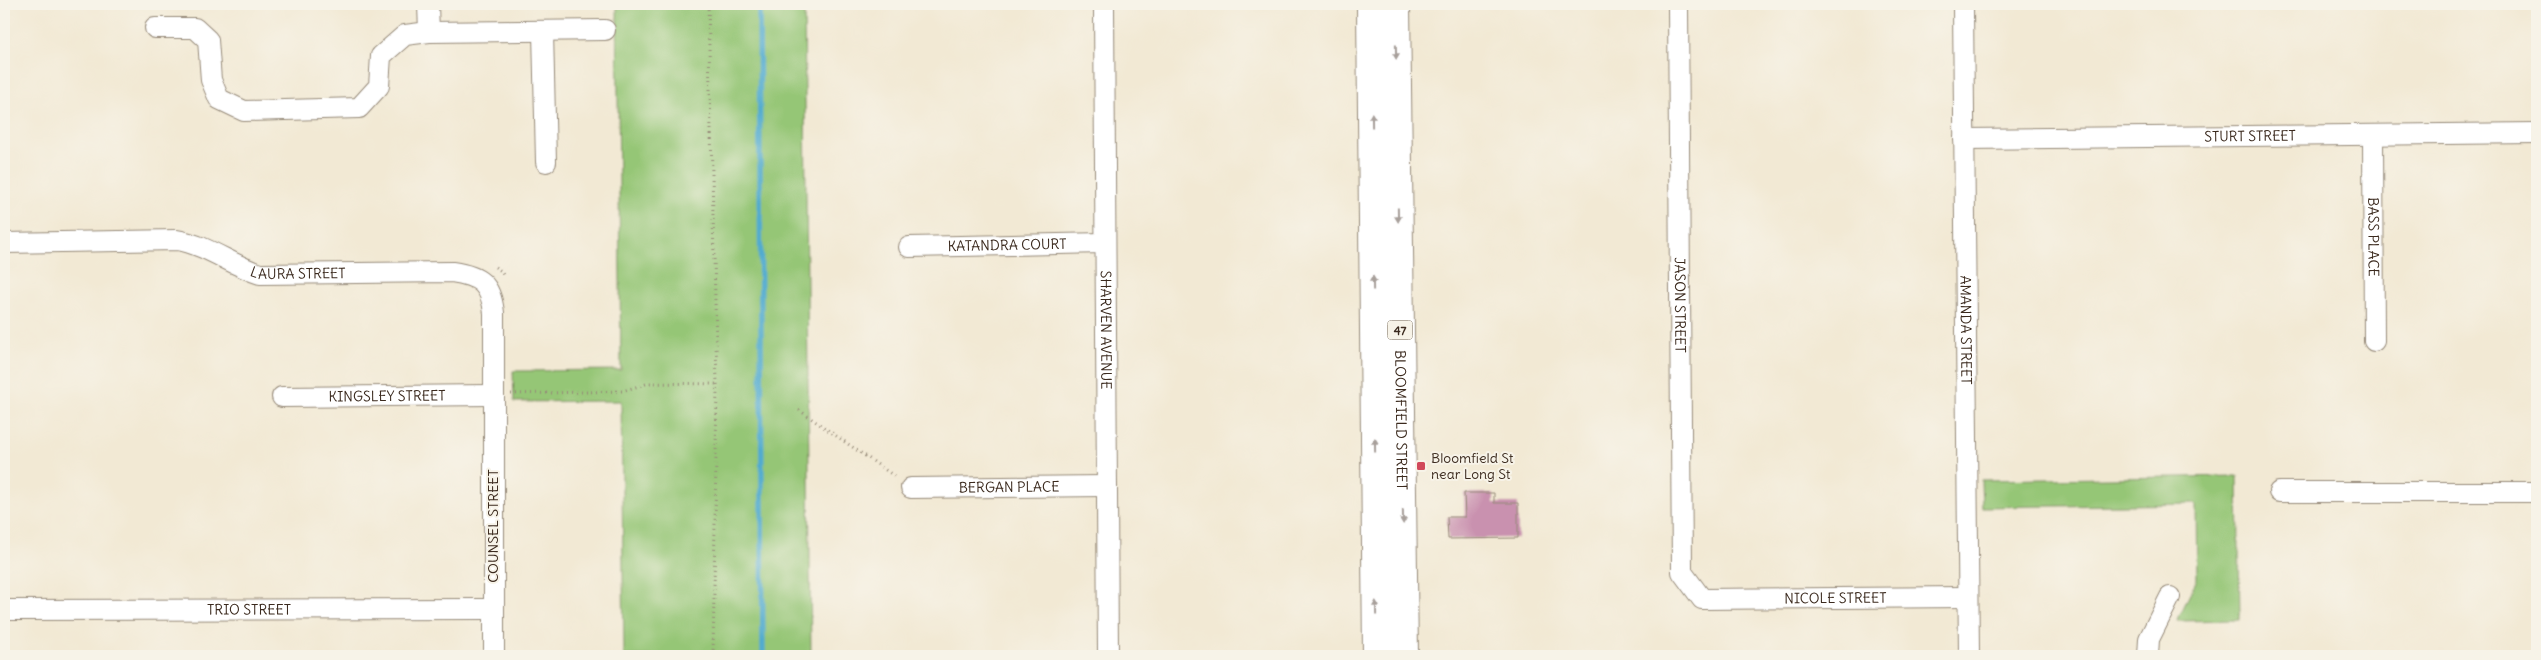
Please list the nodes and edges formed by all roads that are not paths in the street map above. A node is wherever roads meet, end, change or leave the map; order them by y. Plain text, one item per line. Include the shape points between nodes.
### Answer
1 (428, 4) edge
2 (1104, 4) edge
3 (1371, 4) edge
4 (1396, 4) edge
5 (1678, 4) edge
6 (1963, 4) edge
7 (155, 28) dead end
8 (605, 30) dead end
9 (543, 31) junction
10 (429, 32) junction
11 (2537, 133) edge
12 (2373, 135) junction
13 (1964, 139) junction
14 (546, 162) dead end
15 (4, 243) edge
16 (1105, 243) junction
17 (909, 247) dead end
18 (2374, 341) dead end
19 (493, 395) junction
20 (282, 397) dead end
21 (1107, 486) junction
22 (911, 488) road end
23 (2279, 492) dead end
24 (2537, 492) edge
25 (1968, 597) junction
26 (2170, 597) dead end
27 (1702, 599) joint
28 (493, 609) junction
29 (4, 610) edge
30 (494, 656) edge
31 (1108, 656) edge
32 (1377, 656) edge
33 (1404, 656) edge
34 (1969, 656) edge
35 (2148, 656) edge

1 - 10 street
2 - 16 street, SHARVEN AVENUE
32 -> 3 highway, BLOOMFIELD STREET / 47
4 -> 33 highway, BLOOMFIELD STREET / 47
5 - 27 street, JASON STREET via 1682,572
6 - 13 street, AMANDA STREET
7 - 10 street via 195,28 208,40 211,80 219,99 244,111 359,108 379,86 381,56 406,35
8 - 9 street
9 - 10 street
9 - 14 street
11 - 12 street, STURT STREET
12 - 13 street, STURT STREET
12 - 18 street, BASS PLACE
13 - 25 street, AMANDA STREET
15 - 19 street, LAURA STREET via 177,240 194,243 241,268 260,274 470,274 485,284 492,299
16 - 17 street, KATANDRA COURT
16 - 21 street, SHARVEN AVENUE
19 - 20 street, KINGSLEY STREET
19 - 28 street, COUNSEL STREET
21 - 22 street, BERGAN PLACE
21 - 31 street, SHARVEN AVENUE
23 - 24 street
25 - 27 street, NICOLE STREET
25 - 34 street, AMANDA STREET
26 - 35 street via 2149,639
28 - 29 street, TRIO STREET
28 - 30 street, COUNSEL STREET

